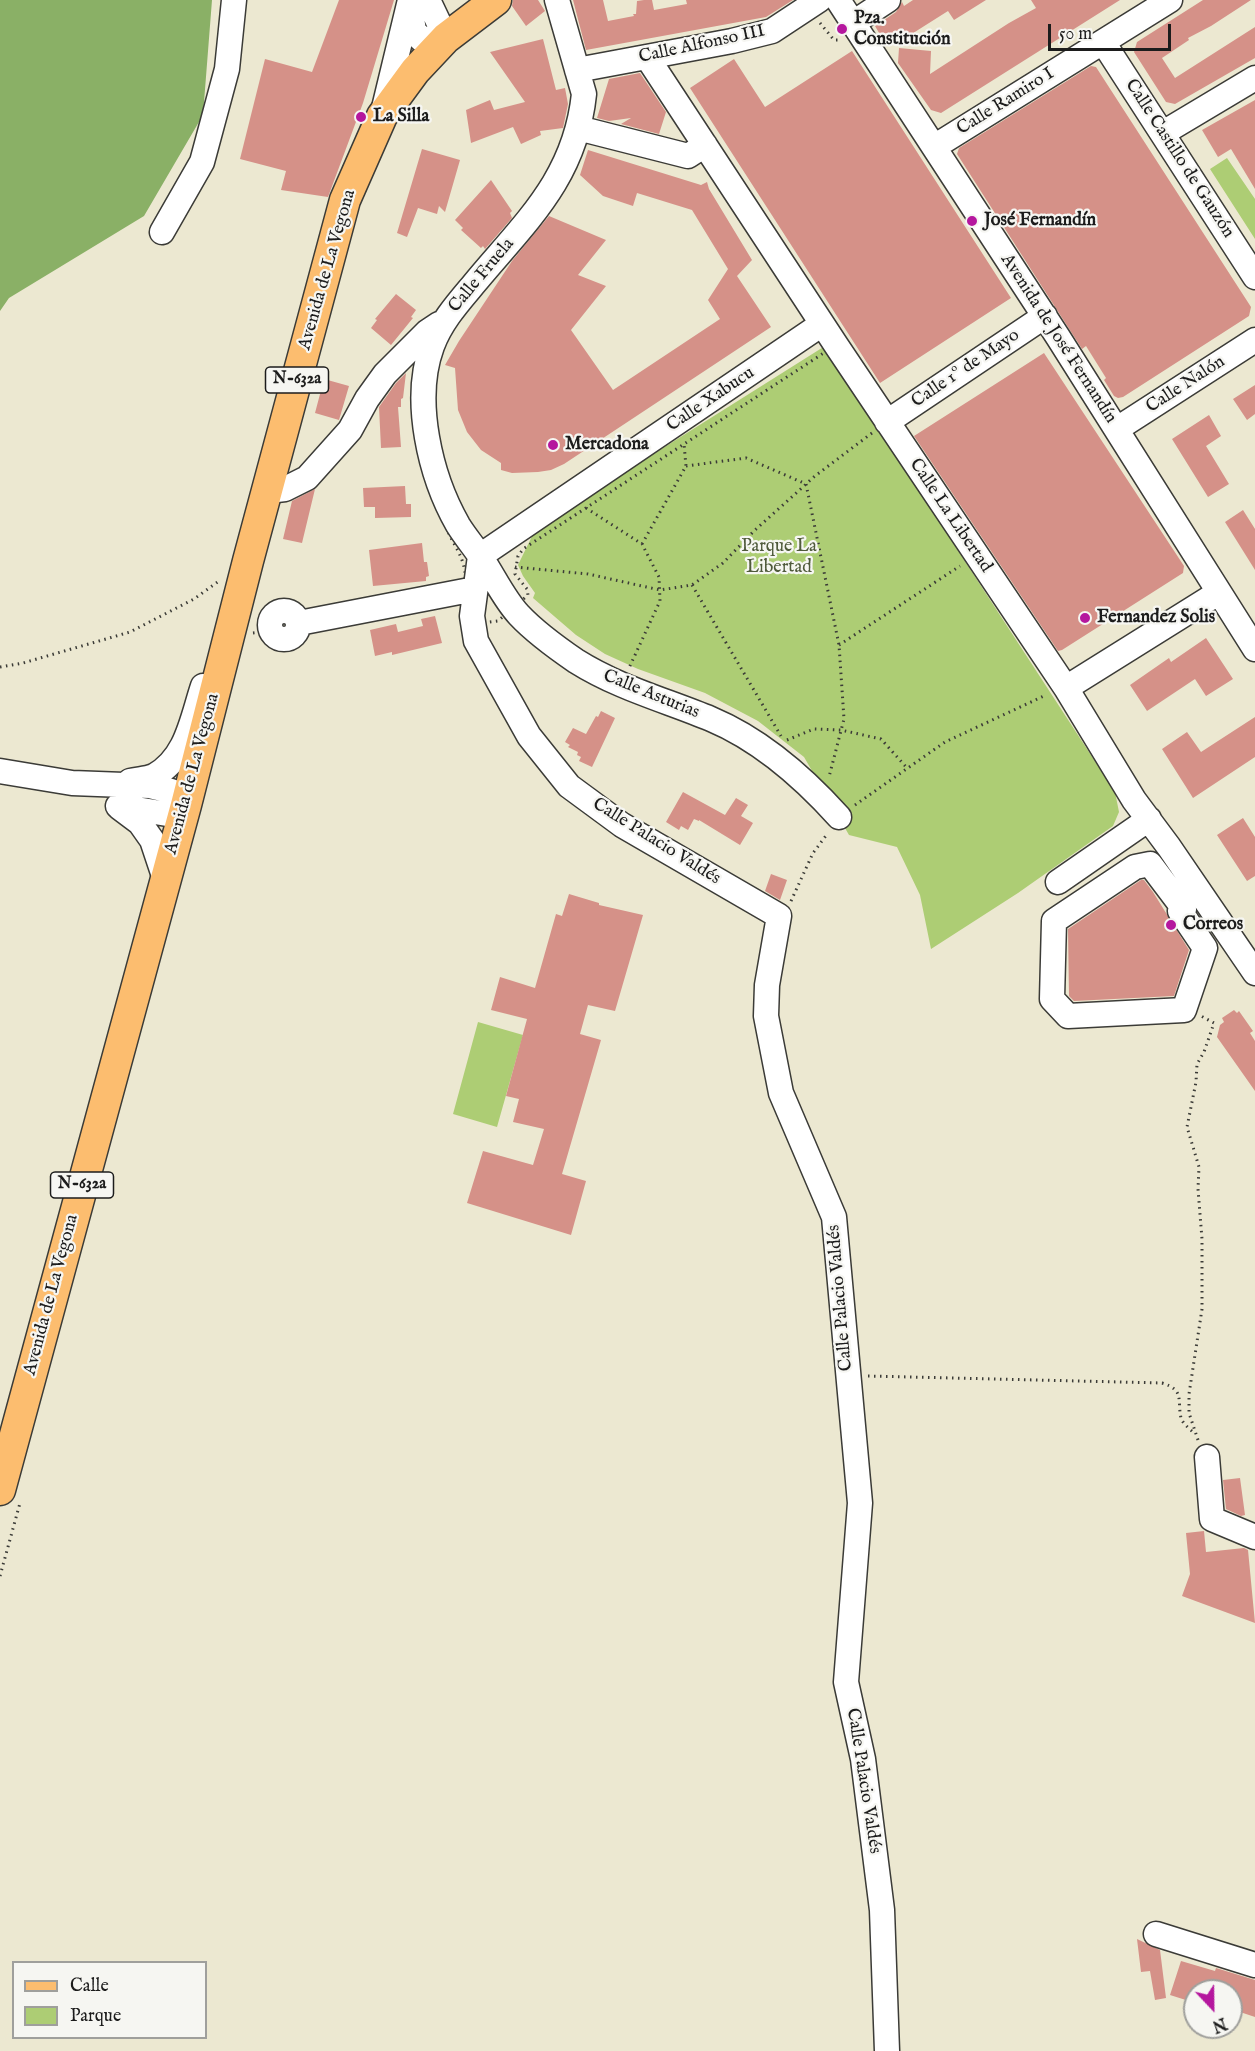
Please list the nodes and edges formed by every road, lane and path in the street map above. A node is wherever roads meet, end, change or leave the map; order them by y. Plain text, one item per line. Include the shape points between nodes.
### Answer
1 (234, 0) edge
2 (557, 0) edge
3 (819, 0) edge
4 (838, 0) edge
5 (888, 0) edge
6 (1170, 0) edge
7 (420, 1) edge
8 (490, 5) edge
9 (853, 23) junction
10 (446, 38) junction
11 (1103, 42) junction
12 (652, 56) junction
13 (575, 63) junction
14 (1255, 78) edge
15 (382, 116) junction
16 (578, 128) junction
17 (1163, 133) junction
18 (705, 144) junction
19 (934, 147) junction
20 (162, 232) dead end
21 (1255, 277) edge
22 (1045, 316) junction
23 (822, 324) junction
24 (435, 327) junction
25 (1255, 340) edge
26 (836, 345) junction
27 (887, 422) junction
28 (1117, 429) junction
29 (684, 444) junction
30 (686, 466) junction
31 (806, 484) junction
32 (268, 491) junction
33 (586, 508) junction
34 (642, 544) junction
35 (977, 555) junction
36 (480, 556) junction
37 (515, 567) junction
38 (221, 580) dead end
39 (692, 585) junction
40 (470, 589) junction
41 (660, 590) junction
42 (1218, 593) junction
43 (514, 608) junction
44 (298, 623) dead end
45 (474, 624) junction
46 (227, 642) junction
47 (838, 645) junction
48 (1255, 650) edge
49 (0, 667) edge
50 (628, 669) dead end
51 (1066, 688) junction
52 (841, 730) junction
53 (907, 768) junction
54 (0, 771) edge
55 (115, 795) junction
56 (822, 799) junction
57 (186, 805) junction
58 (838, 817) junction
59 (1149, 819) junction
60 (165, 879) junction
61 (1058, 882) dead end
62 (1151, 889) dead end
63 (1189, 905) junction
64 (780, 916) junction
65 (1255, 973) edge
66 (1204, 1052) dead end
67 (848, 1376) junction
68 (1178, 1393) junction
69 (1189, 1394) junction
70 (1195, 1434) junction
71 (1208, 1457) joint
72 (0, 1490) edge
73 (1255, 1537) edge
74 (1156, 1934) dead end
75 (1255, 1965) edge
76 (887, 2051) edge

1 - 20 street via 227,69 202,162
2 - 13 street, Calle Fruela
3 - 12 street, Calle Alfonso III via 772,31
4 - 9 street, Avenida de José Fernandín
5 - 9 street
6 - 11 street, Calle Ramiro I
7 - 8 street via 446,9
7 - 10 street
7 - 15 street
8 - 10 main road, N-632a
9 - 19 street, Avenida de José Fernandín
10 - 15 main road, Avenida de La Vegona / N-632a via 415,71
11 - 17 street, Calle Castillo de Gauzón
11 - 19 street, Calle Ramiro I
12 - 13 street, Calle Alfonso III
12 - 13 path via 651,46 588,59 580,54
12 - 18 street, Calle La Libertad
12 - 26 path via 840,338
13 - 16 street, Calle Fruela via 585,94
13 - 24 path via 568,57 566,61 574,95 572,128 550,178 532,207 434,315
14 - 17 street
15 - 32 main road, Avenida de La Vegona / N-632a via 345,200
16 - 18 street via 688,156
16 - 24 street, Calle Fruela via 558,180 537,211
17 - 21 street, Calle Castillo de Gauzón
18 - 23 street, Calle La Libertad
19 - 22 street, Avenida de José Fernandín
22 - 27 street, Calle 1º de Mayo
22 - 28 street, Avenida de José Fernandín
23 - 26 street, Calle La Libertad
23 - 36 street, Calle Xabucu
24 - 32 street via 385,374 350,430 307,478 285,489
24 - 36 street, Calle Fruela via 425,377 429,452 445,499
24 - 40 path via 417,375 416,409 427,474 464,563
25 - 28 street, Calle Nalón
26 - 27 street, Calle La Libertad
26 - 29 path
27 - 31 path
27 - 35 street, Calle La Libertad
28 - 42 street, Avenida de José Fernandín
29 - 30 path
29 - 33 path
30 - 31 path via 746,458
30 - 34 path
31 - 39 path via 723,563
31 - 47 path
32 - 46 main road, Avenida de La Vegona / N-632a
33 - 34 path
33 - 37 path via 523,549
34 - 41 path via 659,577
35 - 47 path
35 - 51 street, Calle La Libertad
36 - 40 street, Calle Palacio Valdés
36 - 43 street, Calle Asturias
37 - 41 path via 588,574
37 - 43 path via 528,595
38 - 49 path via 194,599 130,632
39 - 41 path
39 - 52 path via 784,741 814,729
40 - 44 street
40 - 45 street, Calle Palacio Valdés
40 - 45 path via 462,609 467,625
41 - 50 path via 660,601
42 - 48 street, Avenida de José Fernandín
42 - 51 street
43 - 45 path via 498,621
43 - 56 street, Calle Asturias via 574,660 598,674 632,691 713,720 759,744
45 - 64 street, Calle Palacio Valdés via 476,641 529,736 569,786 622,825
46 - 55 street via 209,667 181,752 152,777
46 - 57 main road, Avenida de La Vegona / N-632a
47 - 52 path via 844,719
51 - 53 path via 945,742
51 - 59 street, Calle La Libertad
52 - 53 path via 881,739
52 - 56 path
53 - 58 path
54 - 55 street
55 - 57 street via 167,814
55 - 60 street via 152,840
56 - 58 street, Calle Asturias
57 - 60 main road, Avenida de La Vegona / N-632a
58 - 64 path via 813,853 788,908
59 - 61 street
59 - 63 street, Calle La Libertad
60 - 72 main road, Avenida de La Vegona / N-632a
62 - 63 street via 1156,888 1172,906
63 - 63 street via 1150,864 1136,867 1054,921 1052,999 1068,1016 1184,1010 1205,948
63 - 65 street, Calle La Libertad
64 - 67 street, Calle Palacio Valdés via 767,985 766,1016 781,1094 834,1217
66 - 69 path via 1197,1064 1187,1127 1199,1167 1202,1239 1202,1309
67 - 68 path via 1162,1383 1173,1386
67 - 76 street, Calle Palacio Valdés via 860,1503 846,1682 863,1759 882,1910
68 - 69 path
68 - 70 path via 1181,1417
69 - 70 path
70 - 71 path
71 - 73 street via 1212,1519
74 - 75 street

